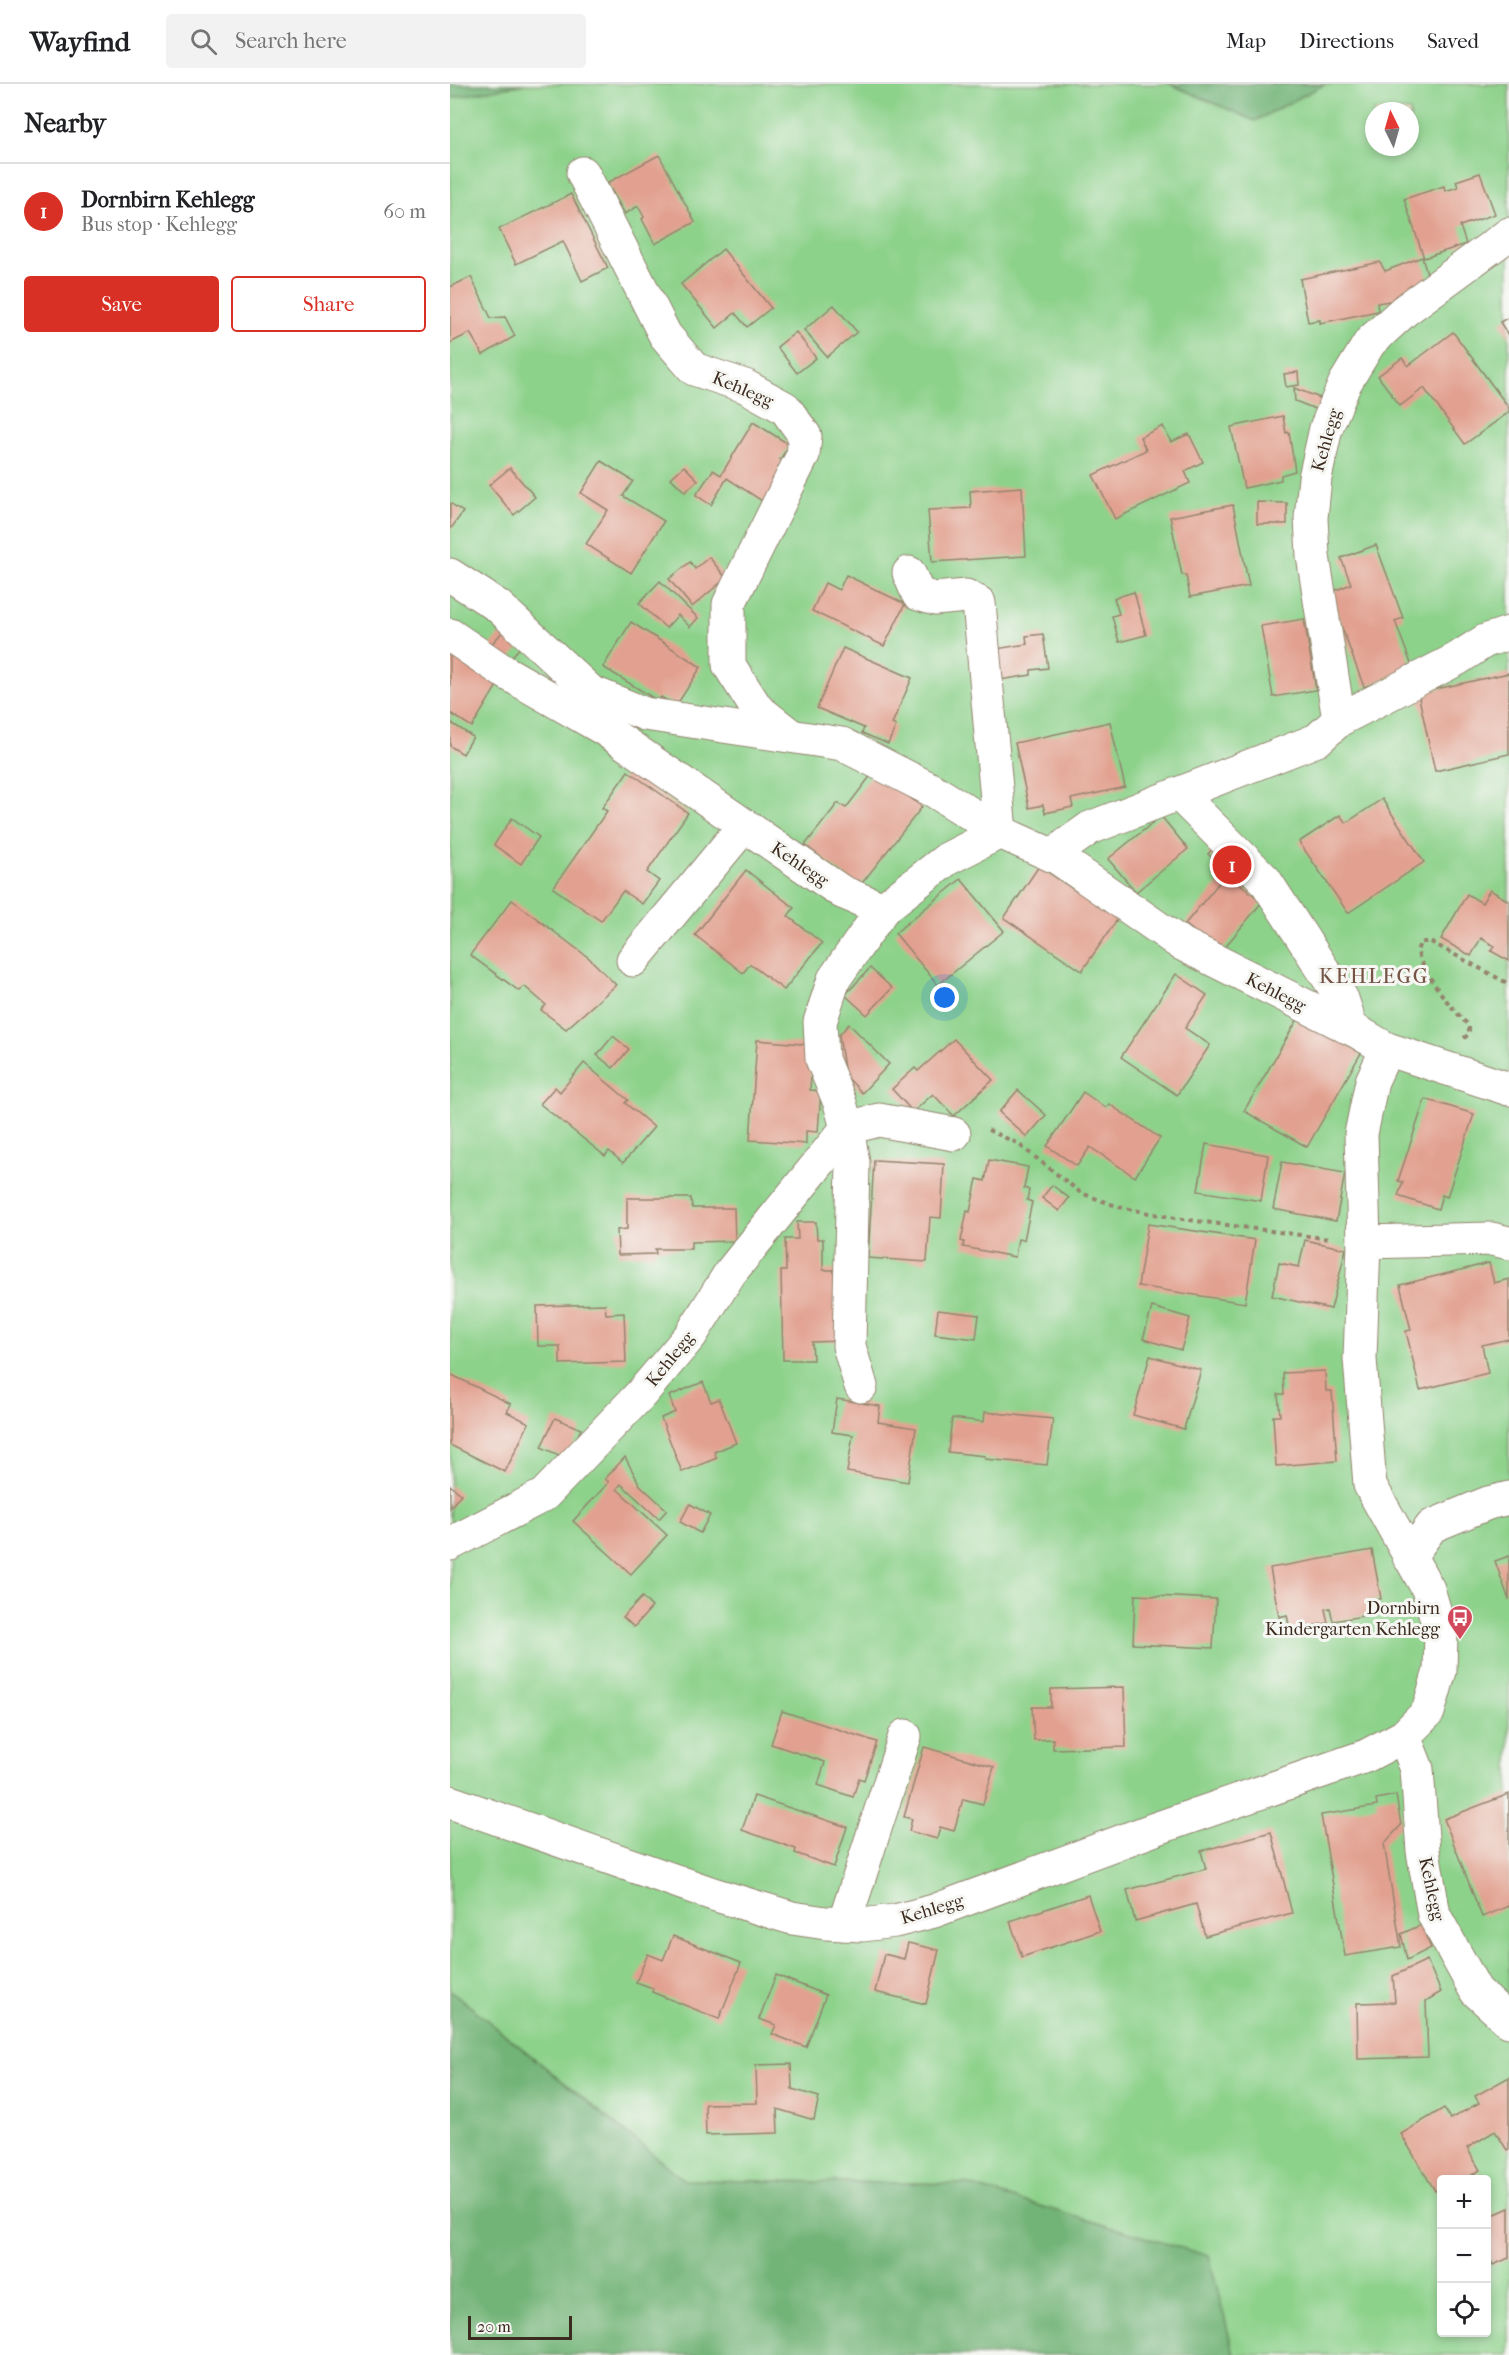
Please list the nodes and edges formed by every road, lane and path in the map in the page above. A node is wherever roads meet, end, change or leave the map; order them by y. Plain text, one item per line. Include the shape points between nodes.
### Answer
1 (583, 173) dead end
2 (1509, 234) edge
3 (909, 573) dead end
4 (450, 575) edge
5 (1509, 633) edge
6 (450, 635) edge
7 (1338, 720) junction
8 (792, 736) junction
9 (1179, 794) junction
10 (744, 826) junction
11 (1000, 832) junction
12 (1058, 858) junction
13 (883, 909) junction
14 (633, 960) dead end
15 (1509, 984) edge
16 (1345, 1026) junction
17 (1462, 1038) dead end
18 (1387, 1049) junction
19 (1509, 1089) edge
20 (847, 1128) junction
21 (954, 1134) joint
22 (1364, 1242) junction
23 (1509, 1243) edge
24 (861, 1386) dead end
25 (1509, 1498) edge
26 (450, 1544) edge
27 (1409, 1557) junction
28 (905, 1736) dead end
29 (1404, 1736) junction
30 (450, 1802) edge
31 (844, 1924) junction
32 (1509, 2021) edge

1 - 8 street, Kehlegg via 665,335 694,369 745,386 785,408 805,436 803,455 729,603 729,665 757,708
2 - 7 street, Kehlegg via 1404,311 1370,342 1345,383 1326,428 1311,518 1313,556
3 - 11 street via 918,594 935,599 966,596 979,603
4 - 8 street, Kehlegg via 498,606 591,692 645,714
5 - 7 street via 1485,641
6 - 10 street, Kehlegg via 503,671 604,729
7 - 9 street via 1317,740
8 - 11 street, Kehlegg via 842,744 934,791
9 - 12 street via 1090,828 1066,845
9 - 16 street, Kehlegg via 1265,880 1342,999 1347,1014
10 - 13 street, Kehlegg via 842,892
10 - 14 street
11 - 12 street, Kehlegg
11 - 13 street via 947,859
12 - 16 street, Kehlegg via 1180,943
13 - 20 street via 834,979 820,1022 822,1059
15 - 17 path via 1429,941 1420,944 1417,951 1429,976 1469,1026 1469,1034
16 - 18 street, Kehlegg
18 - 19 street, Kehlegg
18 - 22 street, Kehlegg via 1372,1081 1361,1134
20 - 21 street via 879,1120
20 - 24 street via 853,1162 849,1346
20 - 26 street, Kehlegg via 730,1273 691,1335 640,1395 544,1495
21 - 22 path via 987,1130 1007,1138 1081,1193 1119,1207 1266,1232
22 - 23 street via 1492,1239
22 - 27 street, Kehlegg via 1360,1359 1371,1485
25 - 27 street via 1432,1526
27 - 29 street, Kehlegg via 1428,1589 1441,1633 1440,1671 1428,1712
28 - 31 street
29 - 31 street, Kehlegg via 1366,1756 934,1911 895,1921
29 - 32 street, Kehlegg via 1417,1769 1423,1851 1434,1915 1476,1991
30 - 31 street, Kehlegg via 713,1894 792,1918

